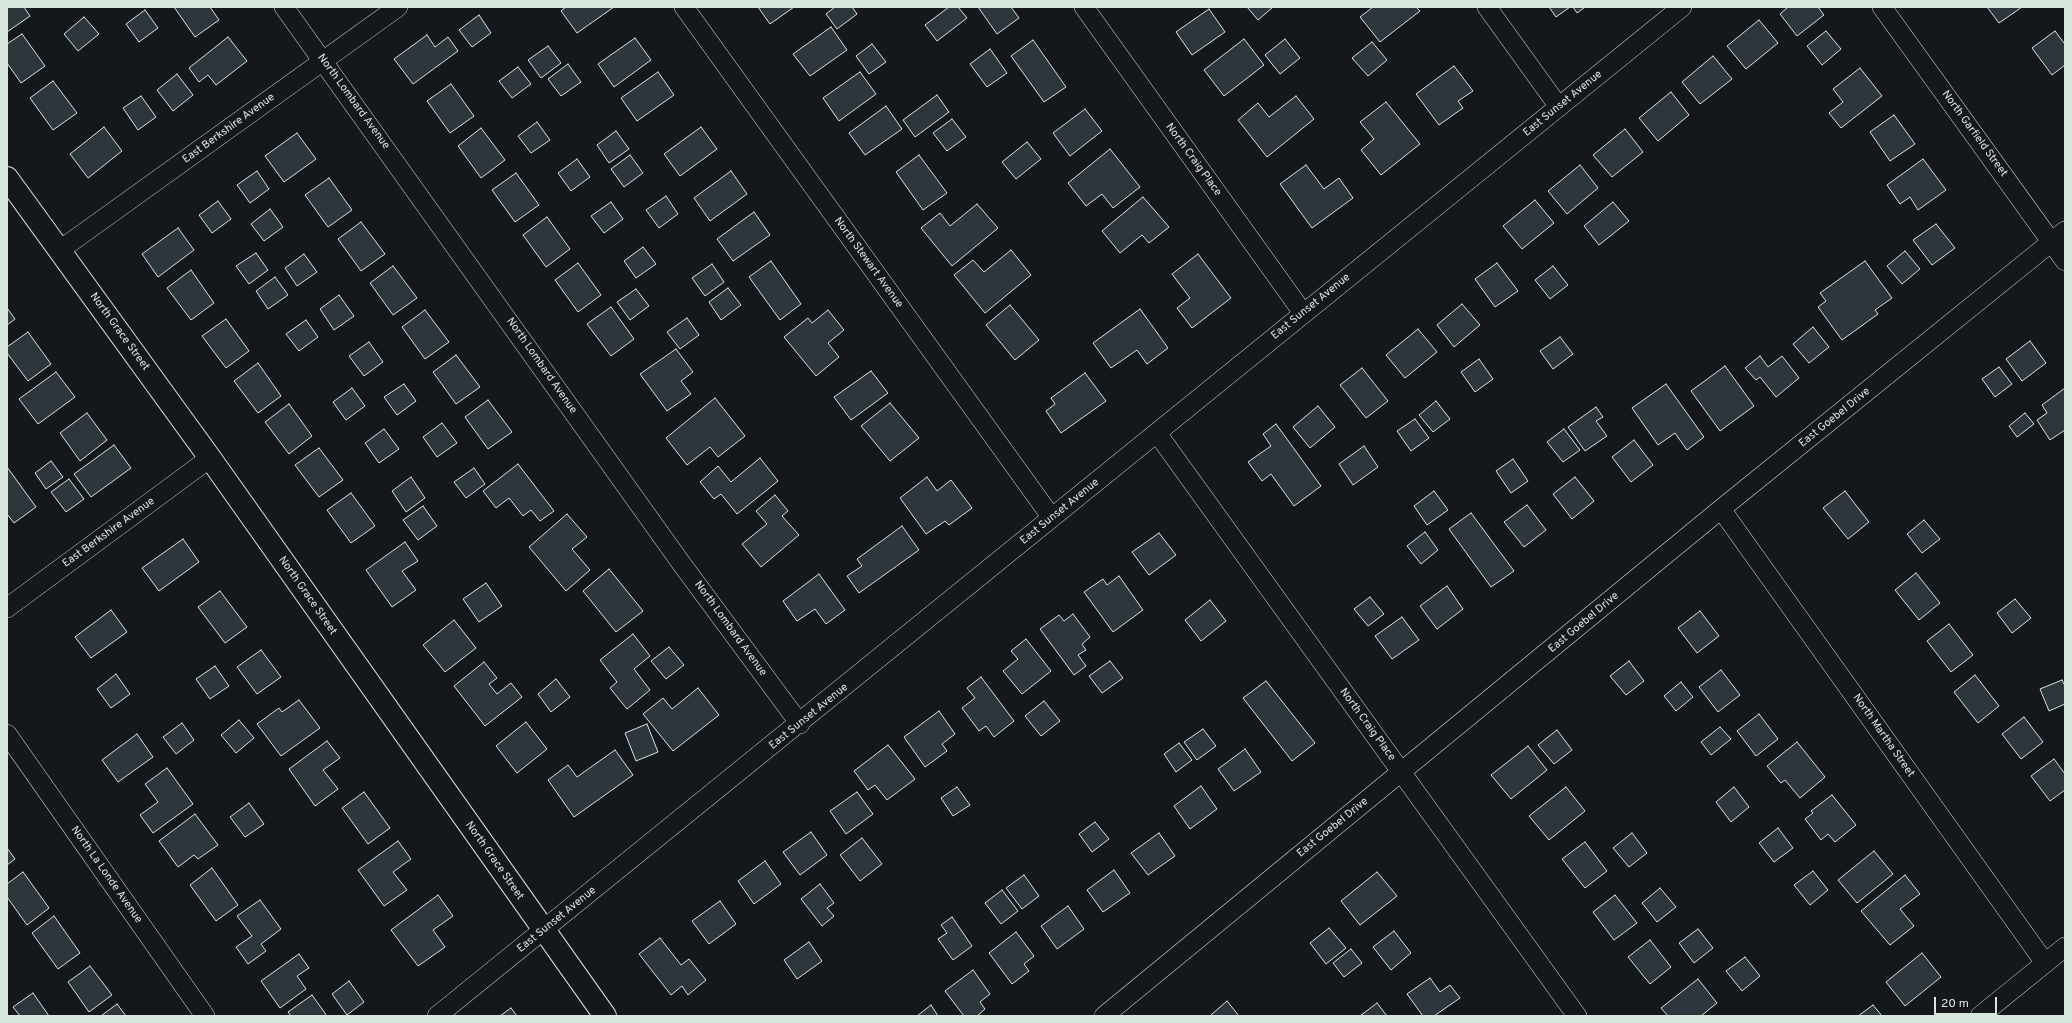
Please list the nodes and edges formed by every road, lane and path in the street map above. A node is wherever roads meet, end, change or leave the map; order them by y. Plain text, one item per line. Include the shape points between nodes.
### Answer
1 (284, 7) edge
2 (398, 7) edge
3 (684, 7) edge
4 (1084, 7) edge
5 (1487, 7) edge
6 (1682, 7) edge
7 (1882, 7) edge
8 (324, 61) junction
9 (1559, 107) junction
10 (7, 178) edge
11 (2058, 237) edge
12 (60, 250) junction
13 (2065, 262) edge
14 (1303, 313) junction
15 (1157, 433) junction
16 (210, 458) junction
17 (1721, 510) junction
18 (1052, 518) junction
19 (7, 608) edge
20 (800, 724) junction
21 (7, 734) edge
22 (1401, 772) junction
23 (544, 931) junction
24 (2065, 947) edge
25 (2045, 963) junction
26 (205, 1016) edge
27 (438, 1016) edge
28 (605, 1016) edge
29 (1104, 1016) edge
30 (1577, 1016) edge
31 (1980, 1016) edge

1 - 8 street, North Lombard Avenue
2 - 8 street, East Berkshire Avenue
3 - 18 street, North Stewart Avenue
4 - 14 street, North Craig Place
5 - 9 street
6 - 9 street, East Sunset Avenue
7 - 11 street, North Garfield Street
8 - 12 street, East Berkshire Avenue
8 - 20 street, North Lombard Avenue via 681,562
9 - 14 street, East Sunset Avenue
10 - 12 street, North Grace Street
11 - 13 street, North Garfield Street
11 - 17 street, East Goebel Drive
12 - 16 street, North Grace Street
14 - 15 street, East Sunset Avenue
15 - 18 street, East Sunset Avenue
15 - 22 street, North Craig Place
16 - 19 street, East Berkshire Avenue
16 - 23 street, North Grace Street
17 - 22 street, East Goebel Drive
17 - 25 street, North Martha Street
18 - 20 street, East Sunset Avenue
20 - 23 street, East Sunset Avenue
21 - 26 street, North La Londe Avenue
22 - 29 street, East Goebel Drive
22 - 30 street, North Craig Place
23 - 27 street, East Sunset Avenue
23 - 28 street, North Grace Street
24 - 25 street
25 - 31 street

